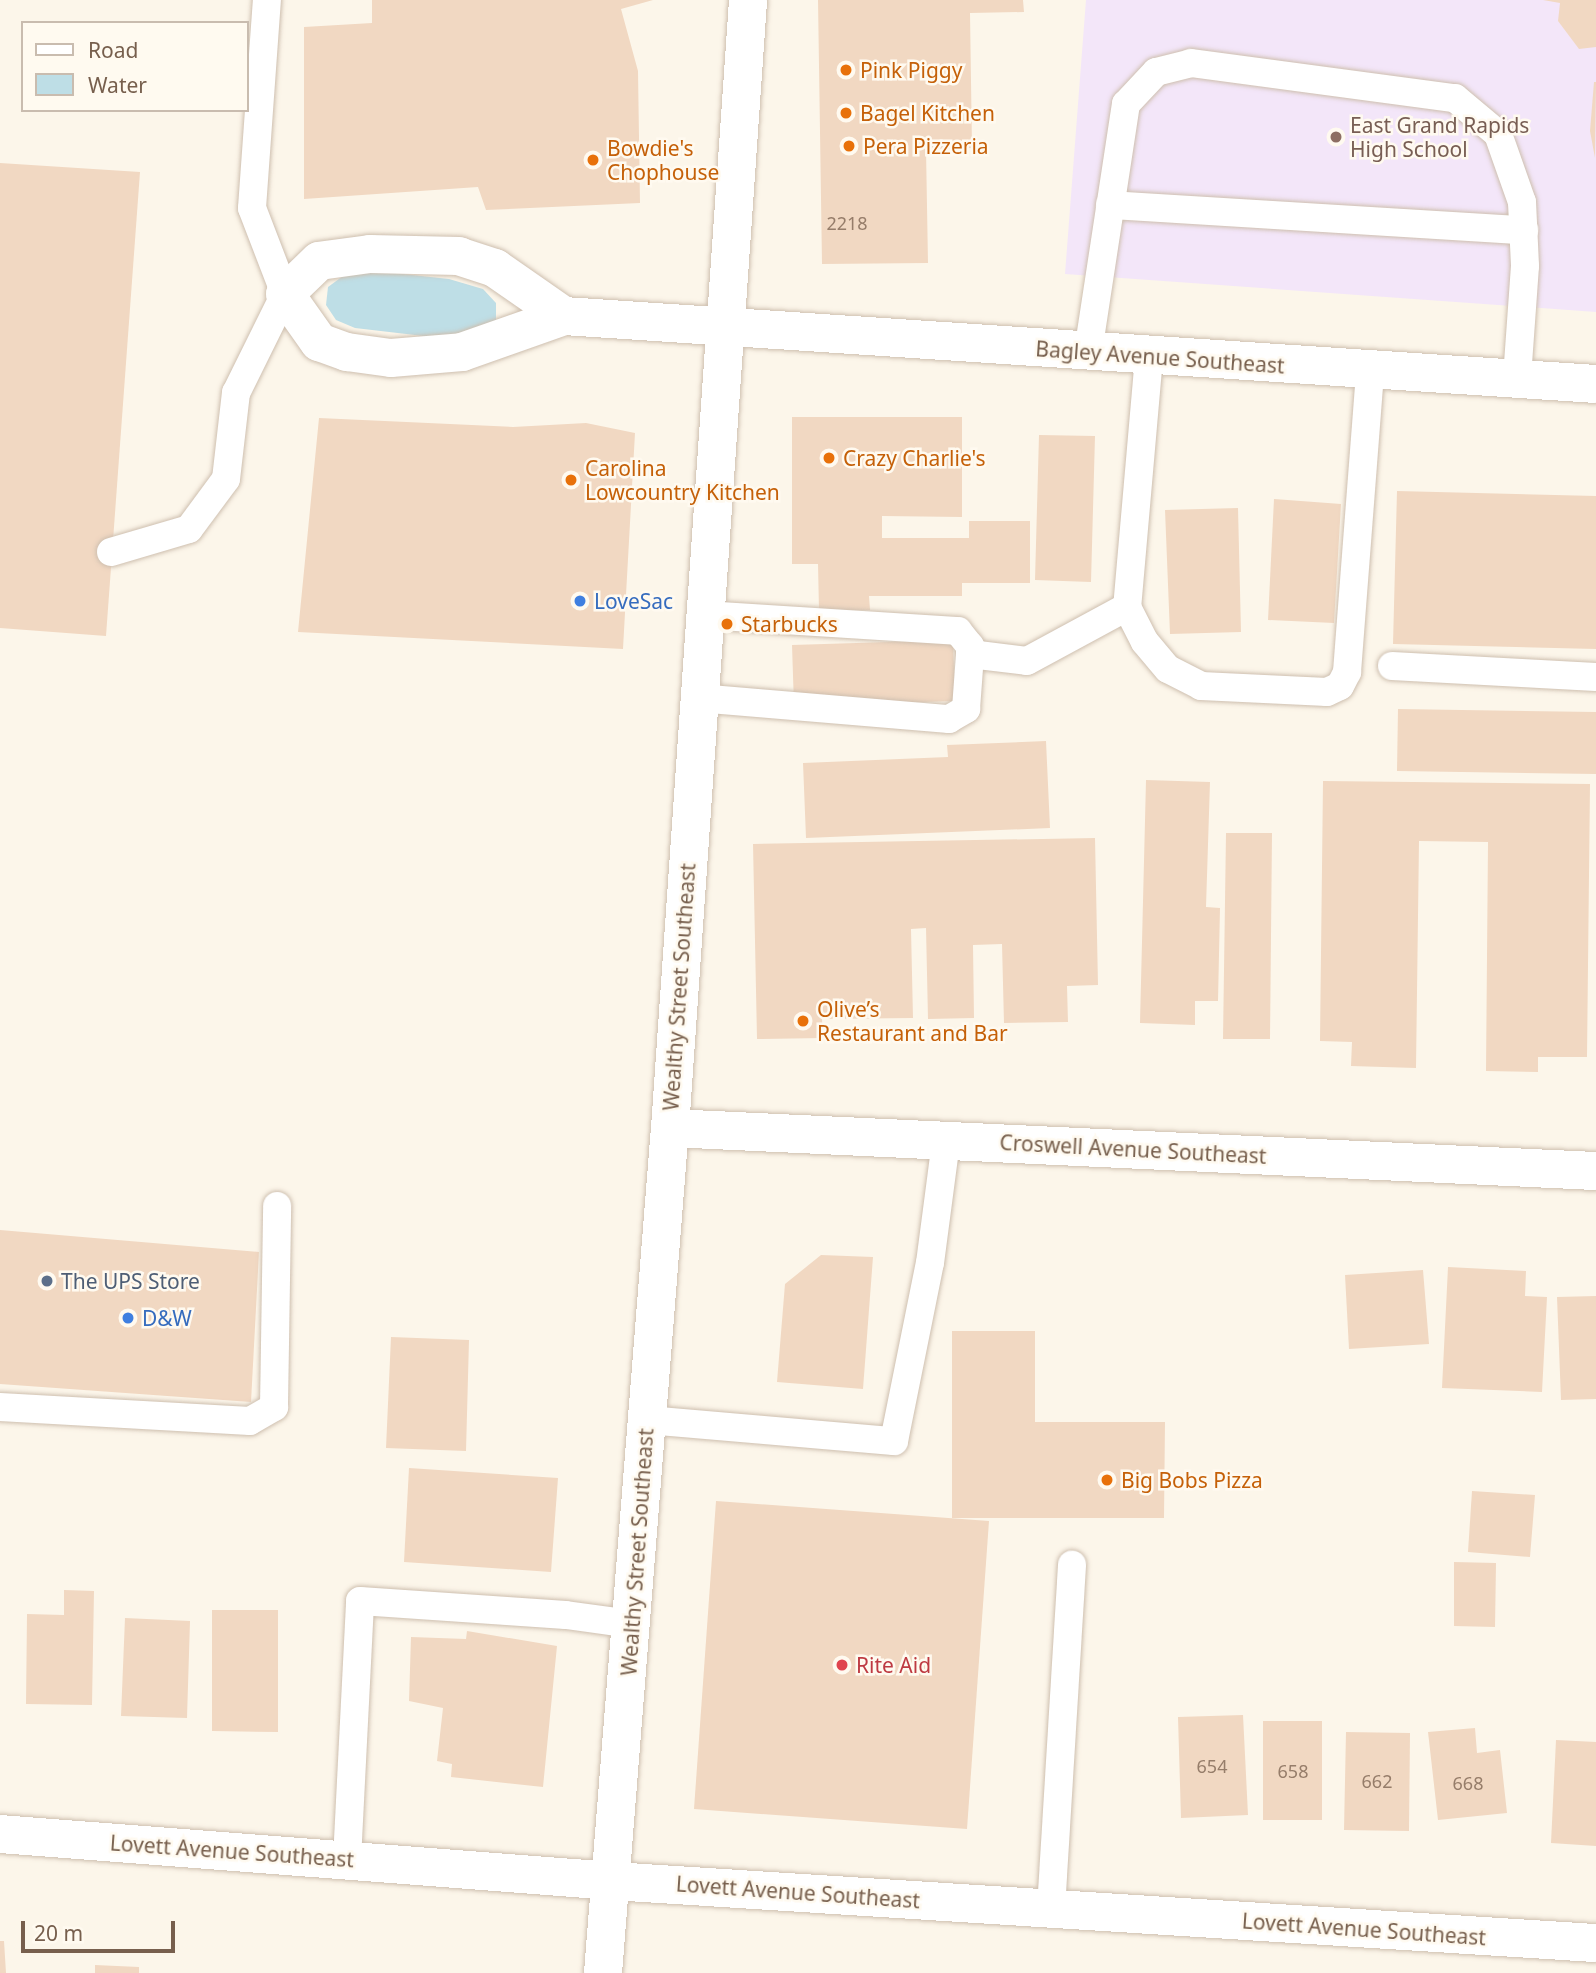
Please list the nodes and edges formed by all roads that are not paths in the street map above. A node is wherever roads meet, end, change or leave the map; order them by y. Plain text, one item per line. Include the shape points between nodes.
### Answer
1 (267, 0) edge
2 (748, 0) edge
3 (1110, 205) junction
4 (1524, 230) junction
5 (285, 294) junction
6 (564, 316) junction
7 (724, 330) junction
8 (1088, 352) junction
9 (1149, 357) junction
10 (1370, 372) junction
11 (1517, 378) junction
12 (1596, 384) edge
13 (111, 552) dead end
14 (1127, 607) junction
15 (703, 615) junction
16 (970, 654) junction
17 (1392, 666) dead end
18 (1596, 677) edge
19 (698, 698) junction
20 (670, 1128) junction
21 (946, 1141) junction
22 (1596, 1171) edge
23 (277, 1206) dead end
24 (0, 1408) edge
25 (647, 1420) junction
26 (1073, 1565) dead end
27 (632, 1624) junction
28 (0, 1834) edge
29 (347, 1860) junction
30 (612, 1881) junction
31 (1051, 1909) junction
32 (1596, 1943) edge
33 (603, 1973) edge

1 - 5 lane via 252,208
2 - 7 street, Wealthy Street Southeast
3 - 4 lane
3 - 4 lane via 1126,104 1156,72 1191,63 1455,98 1498,134 1522,202
3 - 8 lane
4 - 11 lane
5 - 6 street via 319,261 370,254 459,256 495,268
5 - 6 street via 319,342 346,352 391,358 462,352
5 - 13 lane via 236,393 226,479 189,529
6 - 7 street, Bagley Avenue Southeast
7 - 8 street, Bagley Avenue Southeast
7 - 15 street, Wealthy Street Southeast
8 - 9 street, Bagley Avenue Southeast
9 - 10 street, Bagley Avenue Southeast
9 - 14 lane
10 - 11 street, Bagley Avenue Southeast
10 - 14 lane via 1347,672 1340,686 1327,692 1201,686 1168,669
11 - 12 street, Bagley Avenue Southeast
14 - 16 lane via 1027,661
15 - 16 lane via 958,631 970,646
15 - 19 street, Wealthy Street Southeast
16 - 19 lane via 965,709 949,719
17 - 18 lane
19 - 20 street, Wealthy Street Southeast
20 - 21 street, Croswell Avenue Southeast
20 - 25 street, Wealthy Street Southeast
21 - 22 street, Croswell Avenue Southeast
21 - 25 lane via 930,1263 894,1441
23 - 24 lane via 274,1407 250,1422
25 - 27 street, Wealthy Street Southeast
26 - 31 lane
27 - 29 lane via 360,1601
27 - 30 street, Wealthy Street Southeast
28 - 29 street, Lovett Avenue Southeast
29 - 30 street, Lovett Avenue Southeast
30 - 31 street, Lovett Avenue Southeast
30 - 33 street, Wealthy Street Southeast
31 - 32 street, Lovett Avenue Southeast

